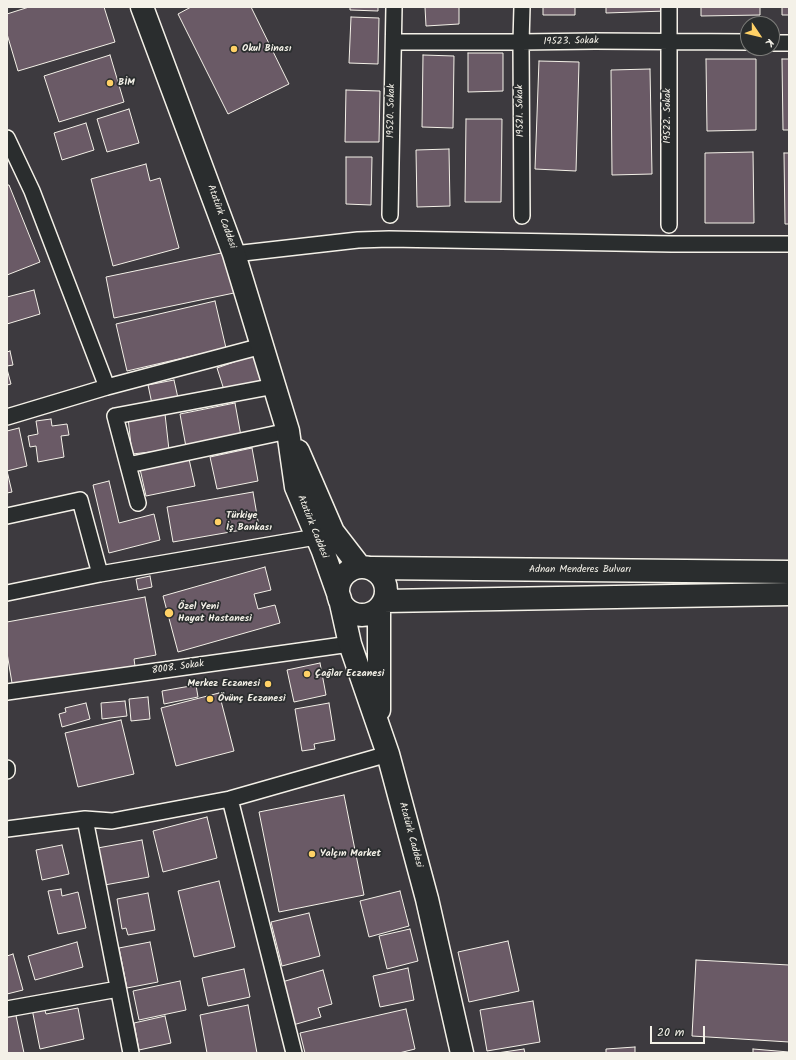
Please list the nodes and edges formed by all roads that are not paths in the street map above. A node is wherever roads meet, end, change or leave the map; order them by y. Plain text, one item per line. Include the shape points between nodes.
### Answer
1 (142, 7) edge
2 (394, 7) edge
3 (522, 7) edge
4 (669, 7) edge
5 (668, 41) junction
6 (394, 42) junction
7 (521, 42) junction
8 (740, 42) edge
9 (7, 138) edge
10 (390, 215) dead end
11 (522, 216) dead end
12 (668, 225) dead end
13 (789, 244) edge
14 (234, 254) junction
15 (262, 346) junction
16 (275, 386) junction
17 (107, 387) junction
18 (7, 417) edge
19 (288, 431) junction
20 (128, 465) junction
21 (138, 503) dead end
22 (7, 516) edge
23 (316, 537) junction
24 (365, 568) junction
25 (789, 572) edge
26 (100, 574) junction
27 (7, 593) edge
28 (789, 594) edge
29 (340, 600) junction
30 (382, 604) junction
31 (350, 644) junction
32 (7, 692) edge
33 (379, 727) junction
34 (388, 754) junction
35 (230, 799) junction
36 (85, 819) junction
37 (7, 829) edge
38 (118, 988) junction
39 (7, 1008) edge
40 (131, 1053) edge
41 (294, 1053) edge
42 (462, 1053) edge

1 - 14 street, Atatürk Caddesi
2 - 6 street, 19520. Sokak
3 - 7 street, 19521. Sokak
4 - 5 street, 19522. Sokak
5 - 7 street, 19523. Sokak
5 - 8 street, 19523. Sokak
5 - 12 street, 19522. Sokak
6 - 7 street, 19523. Sokak
6 - 10 street, 19520. Sokak
7 - 11 street, 19521. Sokak
9 - 17 street via 32,191
13 - 14 street via 389,239
14 - 15 street, Atatürk Caddesi
15 - 16 street, Atatürk Caddesi
15 - 17 street
16 - 19 street, Atatürk Caddesi
16 - 20 street via 115,416
17 - 18 street
19 - 20 street
19 - 23 street, Atatürk Caddesi via 296,487
19 - 24 street via 333,532
20 - 21 street
22 - 26 street via 80,500
23 - 26 street
23 - 29 street, Atatürk Caddesi
24 - 25 street, Adnan Menderes Bulvarı
24 - 29 street via 355,567 342,577 338,592
24 - 30 street via 378,572 383,578 386,594
26 - 27 street
28 - 30 street
29 - 30 street via 350,612 365,615
29 - 31 street, Atatürk Caddesi
30 - 33 street
31 - 32 street, 8008. Sokak
31 - 33 street, Atatürk Caddesi
33 - 34 street, Atatürk Caddesi
34 - 35 street
34 - 42 street, Atatürk Caddesi via 427,899
35 - 36 street via 112,821
35 - 41 street
36 - 37 street
36 - 38 street
38 - 39 street
38 - 40 street

